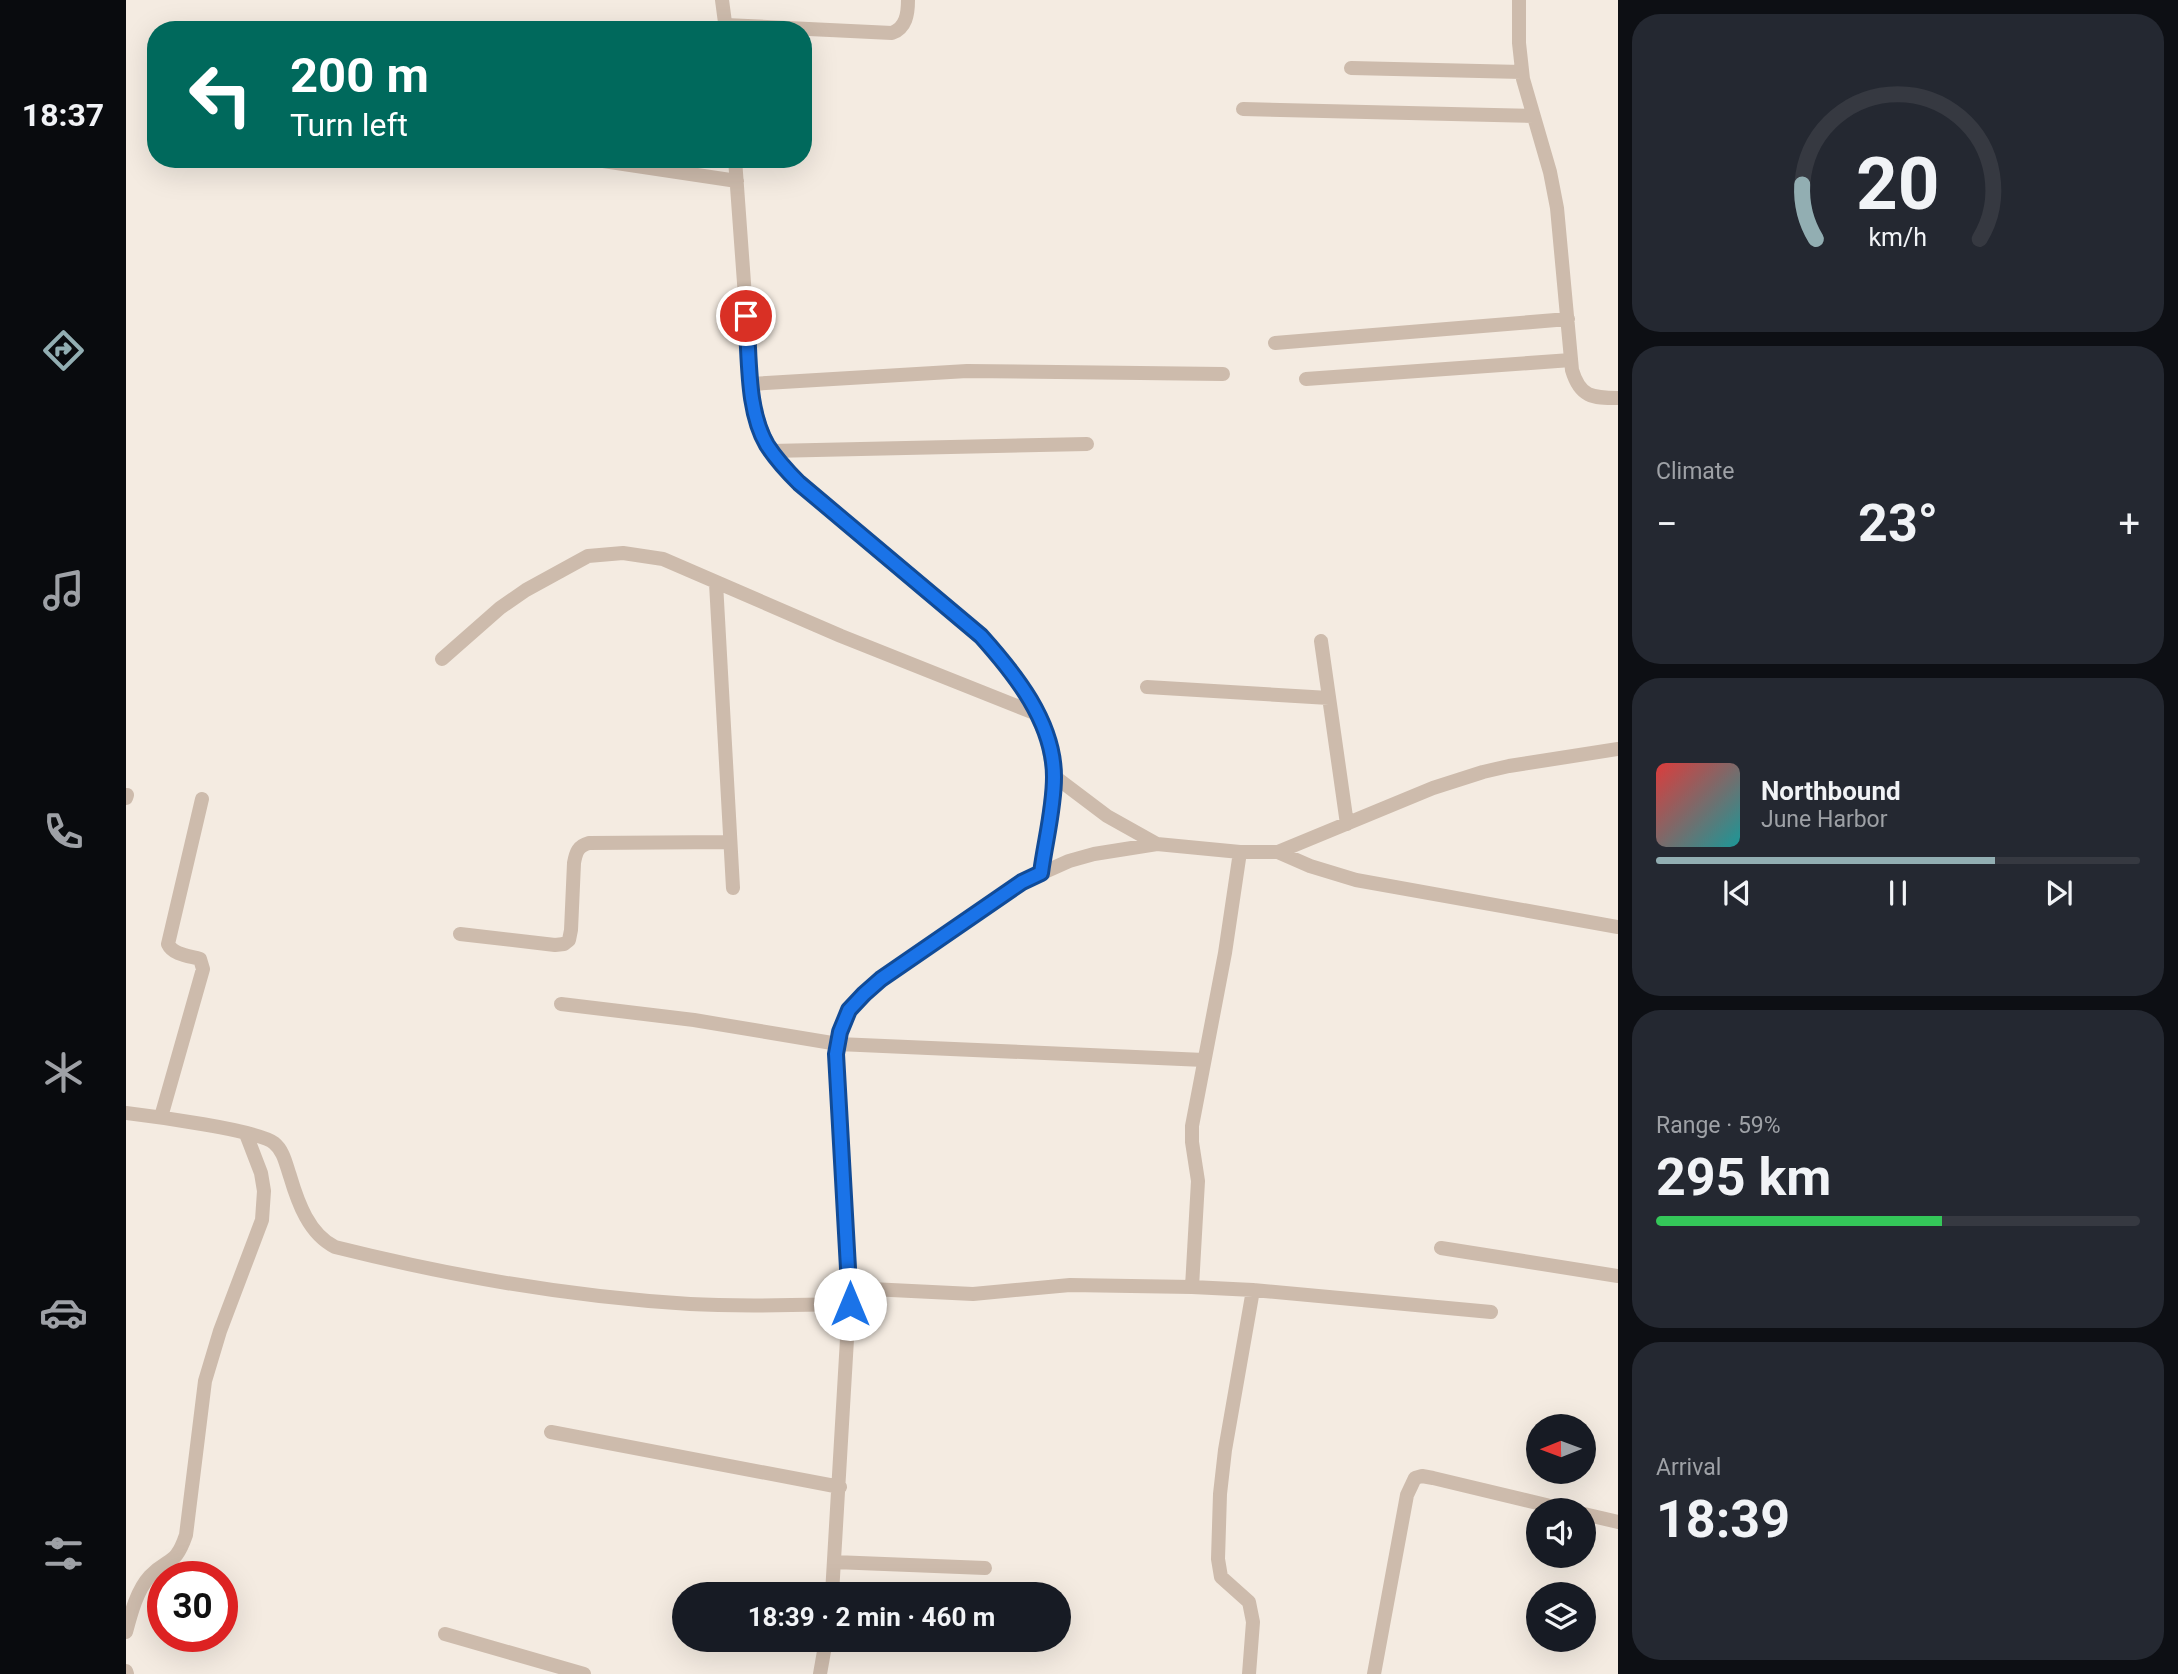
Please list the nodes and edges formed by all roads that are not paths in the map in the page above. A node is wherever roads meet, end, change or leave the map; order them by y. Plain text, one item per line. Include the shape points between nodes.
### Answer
1 (722, 0) edge
2 (908, 0) edge
3 (1519, 0) edge
4 (725, 21) edge
5 (812, 31) edge
6 (1352, 68) dead end
7 (1522, 72) junction
8 (1243, 109) dead end
9 (1533, 116) junction
10 (650, 168) edge
11 (736, 168) edge
12 (737, 181) junction
13 (1568, 319) junction
14 (1275, 343) dead end
15 (1571, 360) junction
16 (1223, 374) dead end
17 (1306, 379) dead end
18 (751, 384) junction
19 (1618, 398) edge
20 (1087, 444) dead end
21 (771, 451) junction
22 (716, 583) junction
23 (1321, 641) dead end
24 (442, 659) dead end
25 (1147, 687) dead end
26 (1329, 698) junction
27 (1037, 714) junction
28 (1618, 749) edge
29 (1054, 776) junction
30 (202, 799) dead end
31 (1347, 824) junction
32 (730, 842) junction
33 (1157, 844) junction
34 (1240, 852) junction
35 (1279, 852) junction
36 (1041, 873) junction
37 (733, 888) dead end
38 (1618, 927) edge
39 (460, 934) dead end
40 (561, 1004) dead end
41 (838, 1044) junction
42 (1204, 1060) junction
43 (126, 1113) edge
44 (161, 1117) junction
45 (246, 1134) junction
46 (1441, 1248) dead end
47 (1618, 1276) edge
48 (1192, 1287) junction
49 (850, 1288) junction
50 (1253, 1290) junction
51 (850, 1304) junction
52 (1491, 1312) dead end
53 (551, 1432) dead end
54 (839, 1486) junction
55 (1526, 1500) edge
56 (1596, 1517) edge
57 (1618, 1522) edge
58 (835, 1562) junction
59 (985, 1568) dead end
60 (833, 1582) edge
61 (126, 1632) edge
62 (445, 1634) dead end
63 (824, 1652) edge
64 (584, 1674) edge
65 (820, 1674) edge
66 (1249, 1674) edge
67 (1374, 1674) edge

1 - 4 street
2 - 5 street via 904,25 892,33
3 - 7 street
6 - 7 street
7 - 9 street
8 - 9 street
9 - 13 street via 1557,208
10 - 12 street
11 - 12 street
12 - 18 street
13 - 14 street
13 - 15 street
15 - 17 street
15 - 19 street via 1577,385 1586,394
16 - 18 street via 967,371
18 - 21 street via 757,418
20 - 21 street
21 - 27 street via 799,483 981,636 1021,684
22 - 24 street via 663,559 622,553 588,556 514,597
22 - 27 street
22 - 32 street
23 - 26 street
25 - 26 street
26 - 31 street
27 - 29 street
28 - 31 street via 1483,772
29 - 33 street via 1107,816
29 - 36 street
30 - 44 street via 168,944 200,959 203,969
31 - 35 street
32 - 37 street
32 - 39 street via 580,845 573,863 569,940 555,945
33 - 34 street
33 - 36 street via 1094,854
34 - 35 street
34 - 42 street
35 - 38 street via 1356,880
36 - 41 street via 881,979 849,1010
40 - 41 street
41 - 42 street
41 - 49 street
42 - 48 street via 1192,1126 1198,1181
43 - 44 street
44 - 45 street
45 - 51 street via 267,1139 280,1150 306,1217 319,1237 335,1247 490,1282 650,1301 734,1306
45 - 61 street via 261,1173 262,1220 205,1381 186,1535 176,1558 145,1582
46 - 47 street
48 - 49 street via 1070,1285 973,1294
48 - 50 street
49 - 51 street
50 - 52 street
50 - 66 street via 1225,1450 1218,1559 1221,1577 1249,1602 1253,1622
51 - 54 street
53 - 54 street
54 - 58 street
55 - 67 street via 1433,1478 1415,1478 1407,1495
56 - 57 street
58 - 59 street
58 - 60 street
62 - 64 street
63 - 65 street

